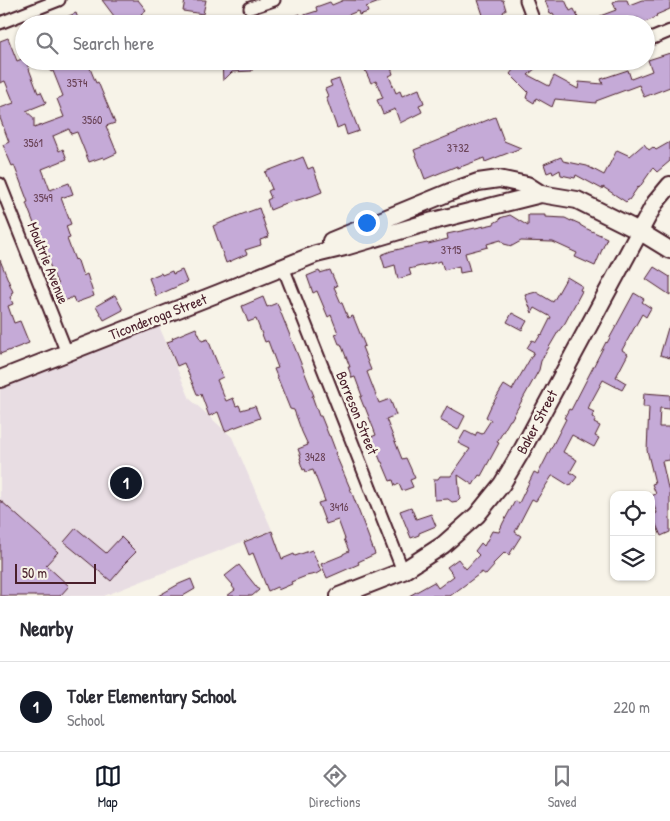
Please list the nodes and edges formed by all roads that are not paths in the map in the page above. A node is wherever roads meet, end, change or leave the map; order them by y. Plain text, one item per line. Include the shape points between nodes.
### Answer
1 (59, 0) edge
2 (274, 0) edge
3 (526, 0) edge
4 (250, 8) dead end
5 (21, 15) edge
6 (532, 15) edge
7 (15, 17) edge
8 (0, 23) edge
9 (670, 31) edge
10 (655, 37) edge
11 (0, 184) edge
12 (670, 185) edge
13 (541, 194) junction
14 (639, 231) junction
15 (670, 250) edge
16 (316, 254) junction
17 (282, 267) junction
18 (67, 353) junction
19 (0, 379) edge
20 (403, 571) junction
21 (339, 596) edge

1 - 5 street
2 - 4 street
3 - 6 street
7 - 8 street
9 - 10 street
11 - 18 street, Moultrie Avenue
12 - 14 street, Baker Street
13 - 14 street, Ticonderoga Street via 577,200
13 - 16 street, Ticonderoga Street
13 - 16 street, Ticonderoga Street via 527,185 499,179 478,182 325,244
14 - 15 street, Ticonderoga Street
14 - 20 street, Baker Street via 502,484 477,515 450,539
16 - 17 street, Ticonderoga Street
17 - 18 street, Ticonderoga Street
17 - 20 street, Borreson Street
18 - 19 street, Ticonderoga Street
20 - 21 street, Baker Street

